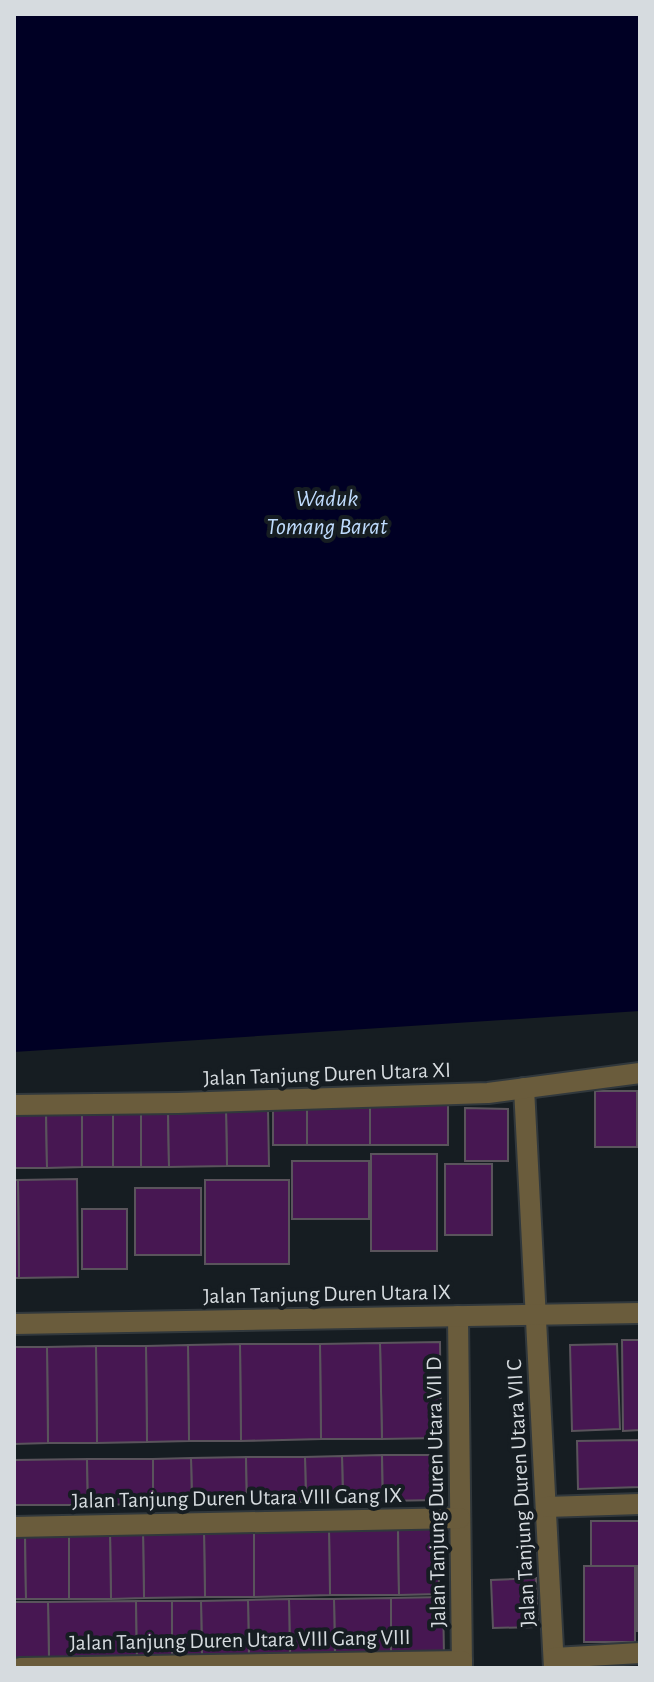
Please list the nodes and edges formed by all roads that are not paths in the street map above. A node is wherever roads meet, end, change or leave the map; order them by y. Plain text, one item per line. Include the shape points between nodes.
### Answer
1 (640, 1073) edge
2 (524, 1088) junction
3 (14, 1105) edge
4 (640, 1313) edge
5 (536, 1315) junction
6 (458, 1316) junction
7 (14, 1324) edge
8 (640, 1504) edge
9 (546, 1507) junction
10 (460, 1518) junction
11 (14, 1527) edge
12 (640, 1653) edge
13 (554, 1663) edge
14 (462, 1664) edge
15 (20, 1668) edge

1 - 2 street, Jalan Tanjung Duren Utara XI
2 - 3 street, Jalan Tanjung Duren Utara XI
2 - 5 street, Jalan Tanjung Duren Utara VII C
4 - 5 street, Jalan Tanjung Duren Utara IX
5 - 6 street, Jalan Tanjung Duren Utara IX
5 - 9 street, Jalan Tanjung Duren Utara VII C
6 - 7 street, Jalan Tanjung Duren Utara IX
6 - 10 street, Jalan Tanjung Duren Utara VII D
8 - 9 street
9 - 13 street, Jalan Tanjung Duren Utara VII C
10 - 11 street, Jalan Tanjung Duren Utara VIII Gang IX
10 - 14 street, Jalan Tanjung Duren Utara VII D
12 - 13 street
14 - 15 street, Jalan Tanjung Duren Utara VIII Gang VIII

